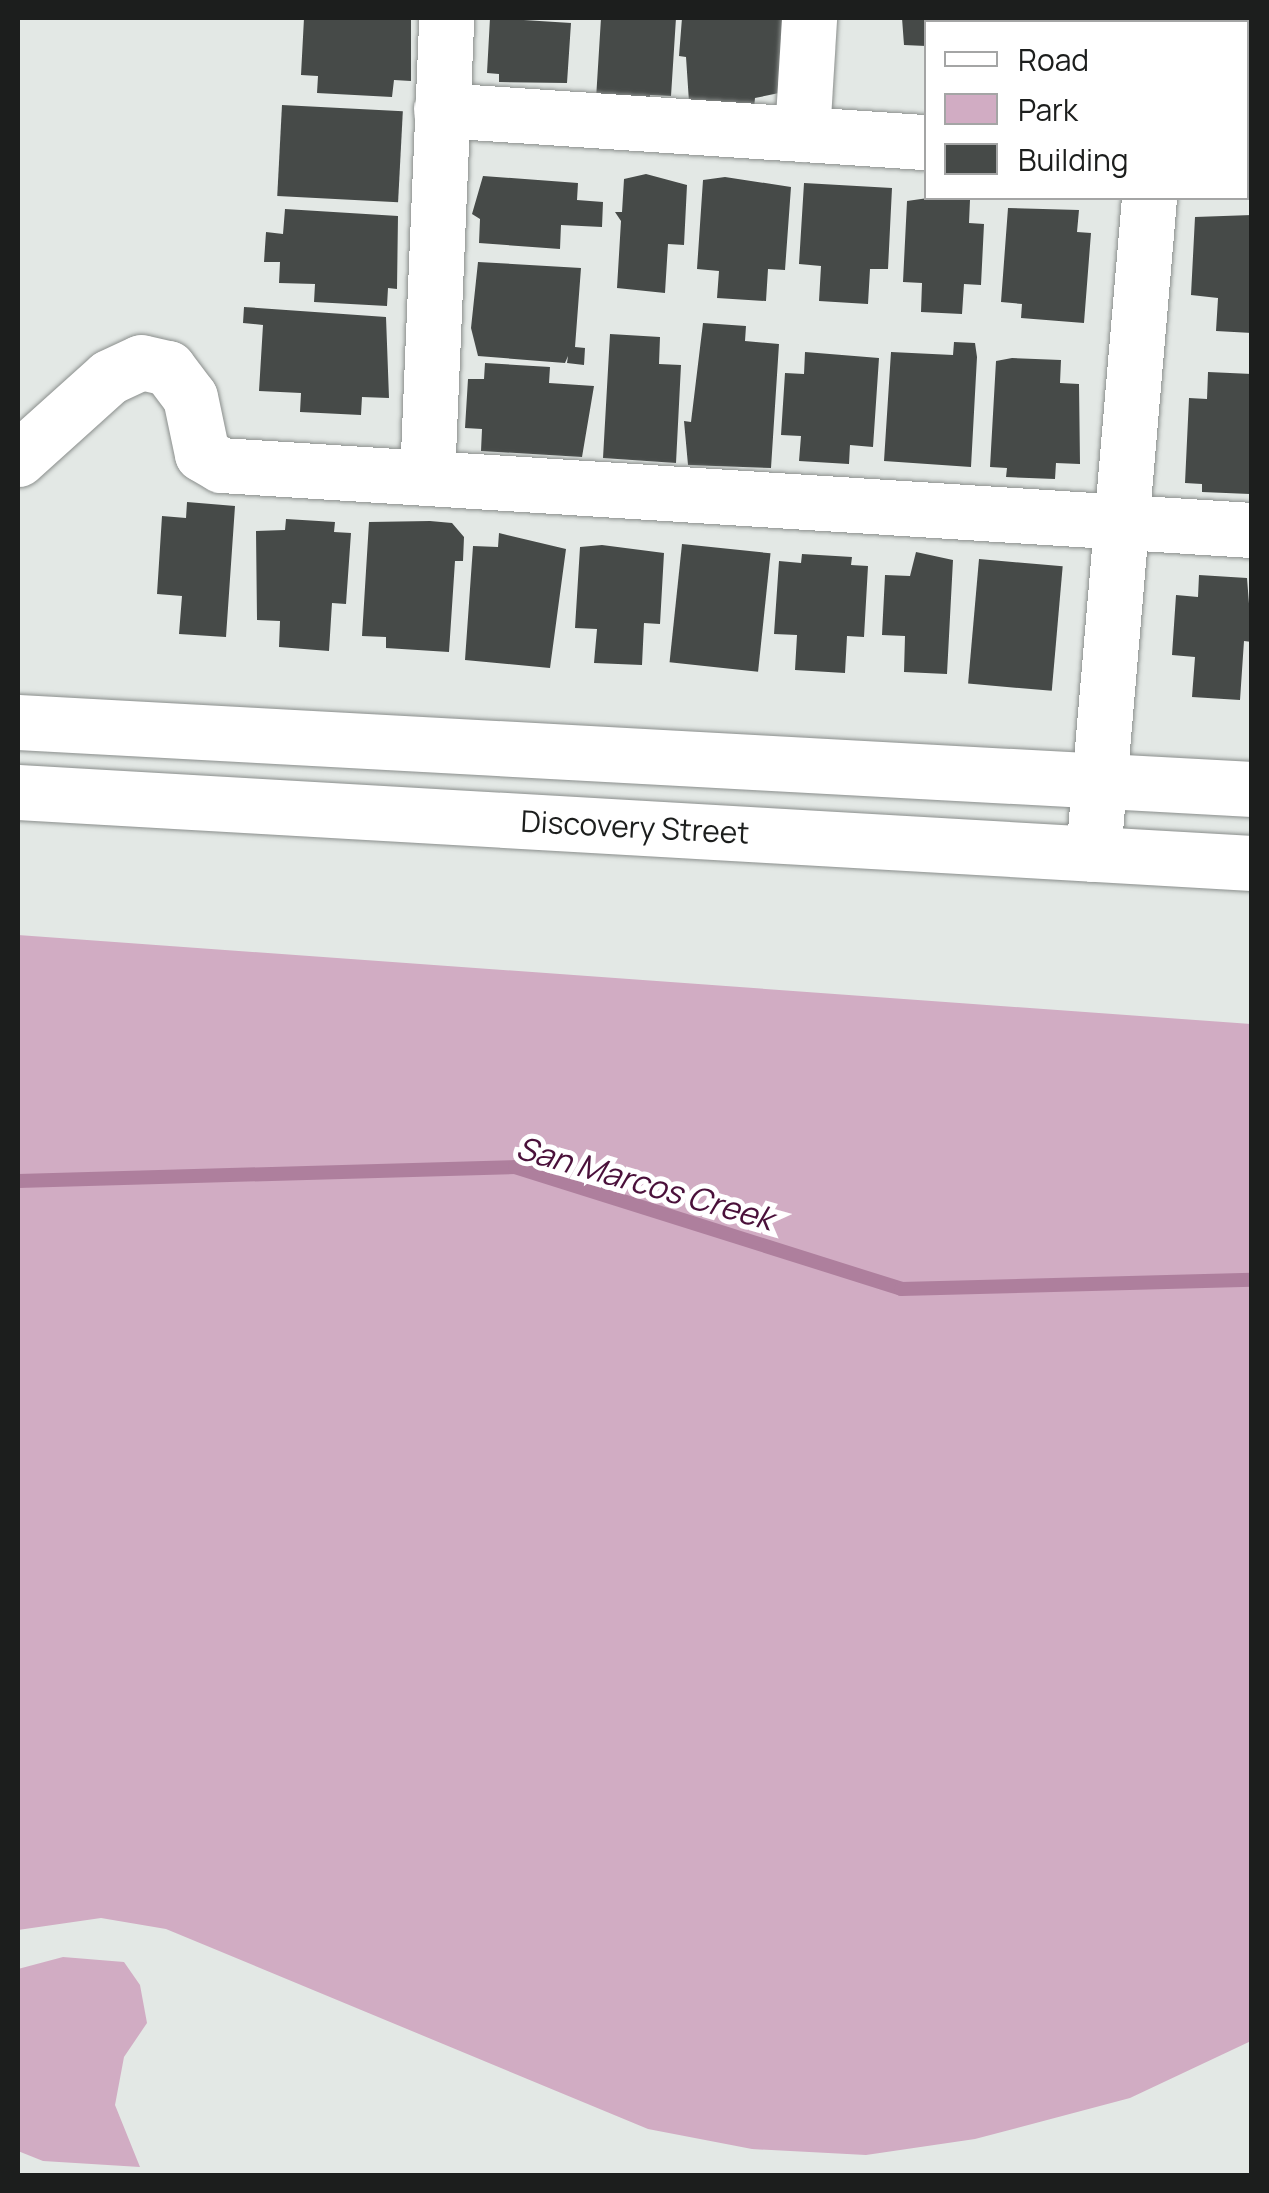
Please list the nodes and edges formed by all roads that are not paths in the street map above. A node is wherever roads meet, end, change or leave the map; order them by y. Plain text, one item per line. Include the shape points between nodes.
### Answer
1 (446, 18) edge
2 (810, 18) edge
3 (442, 110) junction
4 (802, 134) junction
5 (924, 142) edge
6 (1149, 200) edge
7 (18, 459) edge
8 (427, 478) junction
9 (1120, 521) junction
10 (1252, 530) edge
11 (18, 722) edge
12 (1101, 781) junction
13 (1252, 789) edge
14 (18, 792) edge
15 (1093, 854) junction
16 (1252, 863) edge

1 - 3 street
2 - 4 street
3 - 4 street
3 - 8 street
4 - 5 street
6 - 9 street
7 - 8 street via 108,376 141,362 168,368 190,398 202,454 221,465
8 - 9 street
9 - 10 street
9 - 12 street
11 - 12 street
12 - 13 street
12 - 15 street
14 - 15 street, Discovery Street
15 - 16 street, Discovery Street

